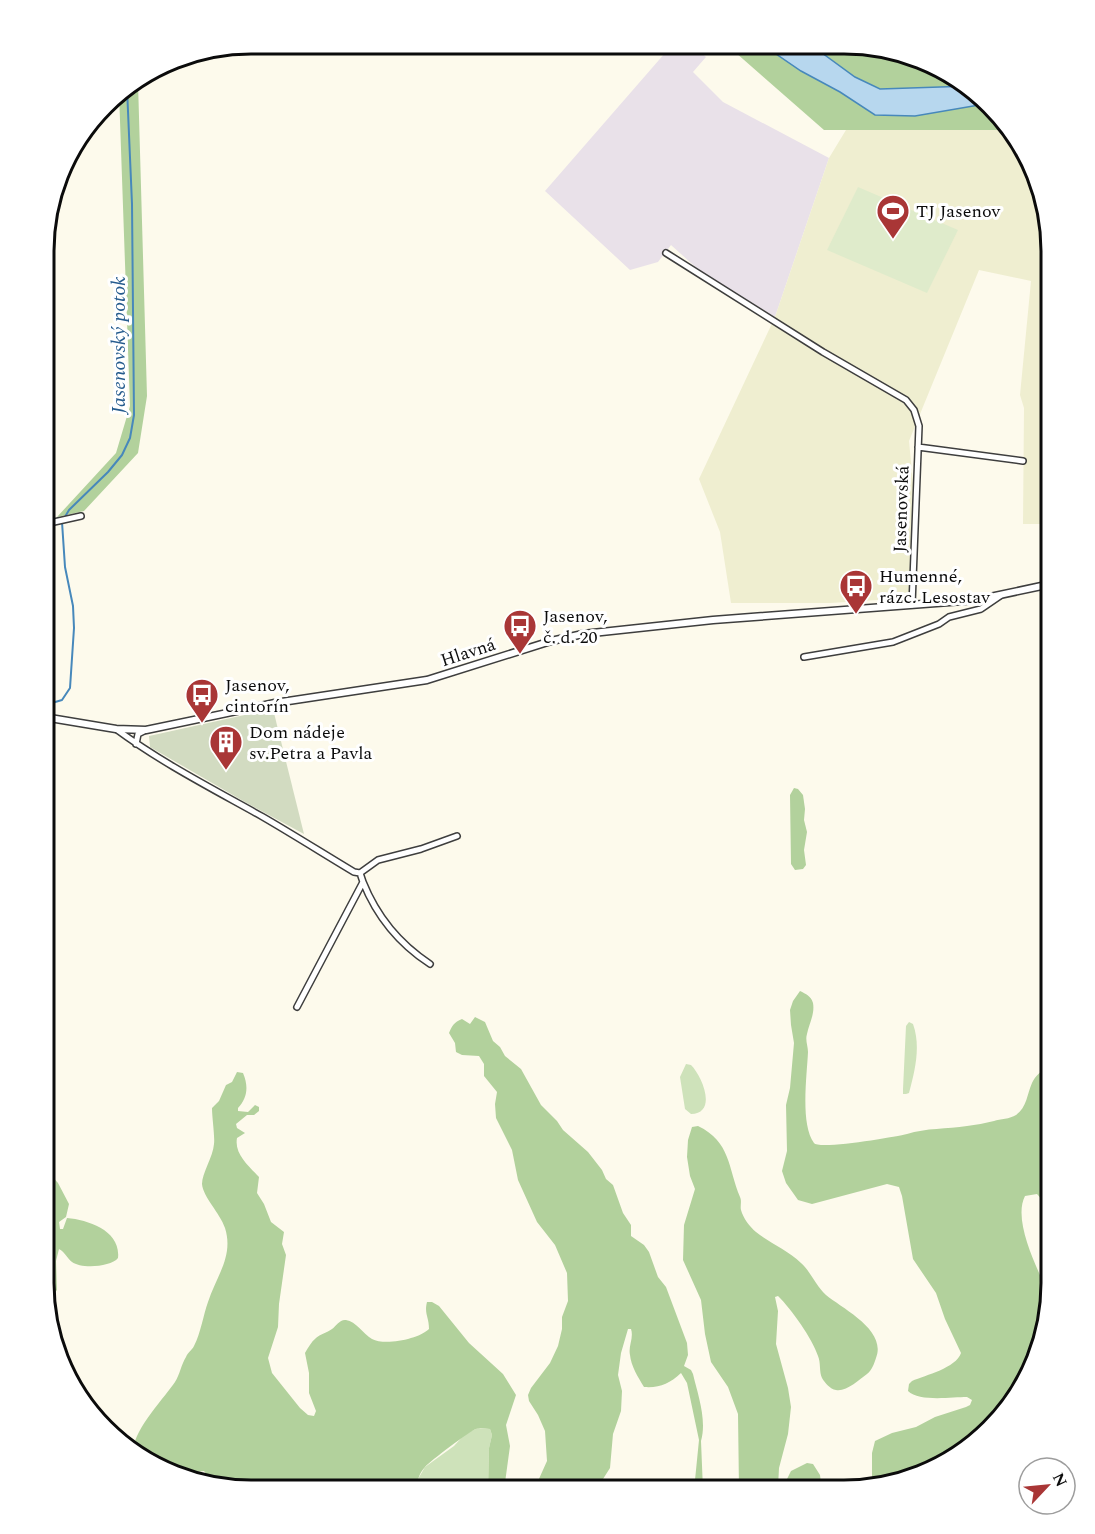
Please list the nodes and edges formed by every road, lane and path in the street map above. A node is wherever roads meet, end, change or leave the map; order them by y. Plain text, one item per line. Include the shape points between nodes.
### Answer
1 (666, 253) dead end
2 (918, 447) junction
3 (1023, 461) dead end
4 (81, 516) dead end
5 (54, 522) edge
6 (1041, 586) edge
7 (1001, 595) junction
8 (912, 605) junction
9 (804, 657) dead end
10 (54, 719) edge
11 (116, 729) junction
12 (146, 730) junction
13 (136, 744) junction
14 (457, 836) dead end
15 (360, 873) junction
16 (363, 882) junction
17 (429, 964) dead end
18 (297, 1007) dead end

1 - 2 street via 906,400 919,426
2 - 3 street, Jasenovská
2 - 8 street, Jasenovská
4 - 5 street
6 - 7 street
7 - 8 street
7 - 9 street via 981,609 949,617 893,642
8 - 12 street, Hlavná via 583,634 421,682 275,703
10 - 11 street, Hlavná
11 - 12 street, Hlavná
11 - 13 street
12 - 13 street via 138,734
13 - 15 street
14 - 15 street via 378,860
15 - 16 street
16 - 17 street via 372,904 391,930
16 - 18 street

